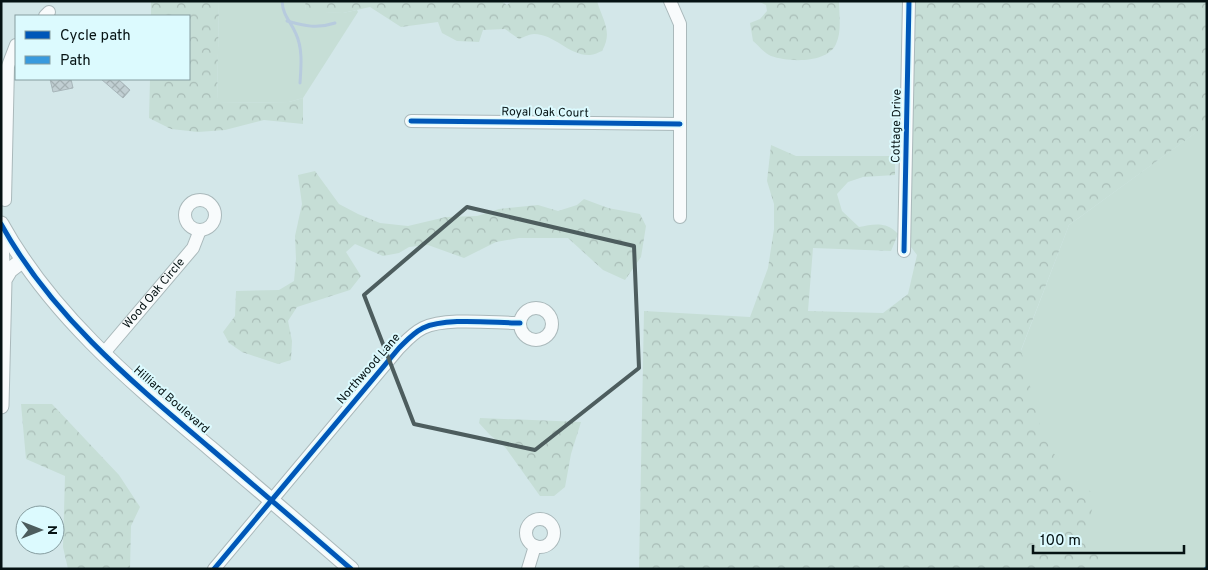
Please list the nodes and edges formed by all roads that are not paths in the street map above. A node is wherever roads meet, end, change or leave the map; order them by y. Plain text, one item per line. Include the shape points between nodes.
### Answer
1 (670, 1) edge
2 (909, 1) edge
3 (15, 48) edge
4 (410, 121) dead end
5 (680, 124) junction
6 (4, 140) edge
7 (5, 200) dead end
8 (680, 217) dead end
9 (1, 224) edge
10 (200, 230) dead end
11 (1, 243) edge
12 (904, 251) dead end
13 (23, 260) junction
14 (3, 292) junction
15 (520, 323) dead end
16 (103, 354) junction
17 (1, 406) edge
18 (270, 500) junction
19 (535, 546) dead end
20 (214, 569) edge
21 (351, 569) edge
22 (528, 569) edge

1 - 5 street via 680,24
2 - 12 street, Cottage Drive
3 - 6 street via 8,66
4 - 5 street, Royal Oak Court
5 - 8 street
6 - 7 street
9 - 13 street, Hilliard Boulevard
10 - 16 street, Wood Oak Circle via 193,248
11 - 14 street
13 - 14 street via 6,276
13 - 16 street, Hilliard Boulevard
14 - 17 street
15 - 18 street, Northwood Lane via 446,322 418,331 399,348
16 - 18 street, Hilliard Boulevard
18 - 20 street, Northwood Lane
18 - 21 street, Hilliard Boulevard
19 - 22 street

